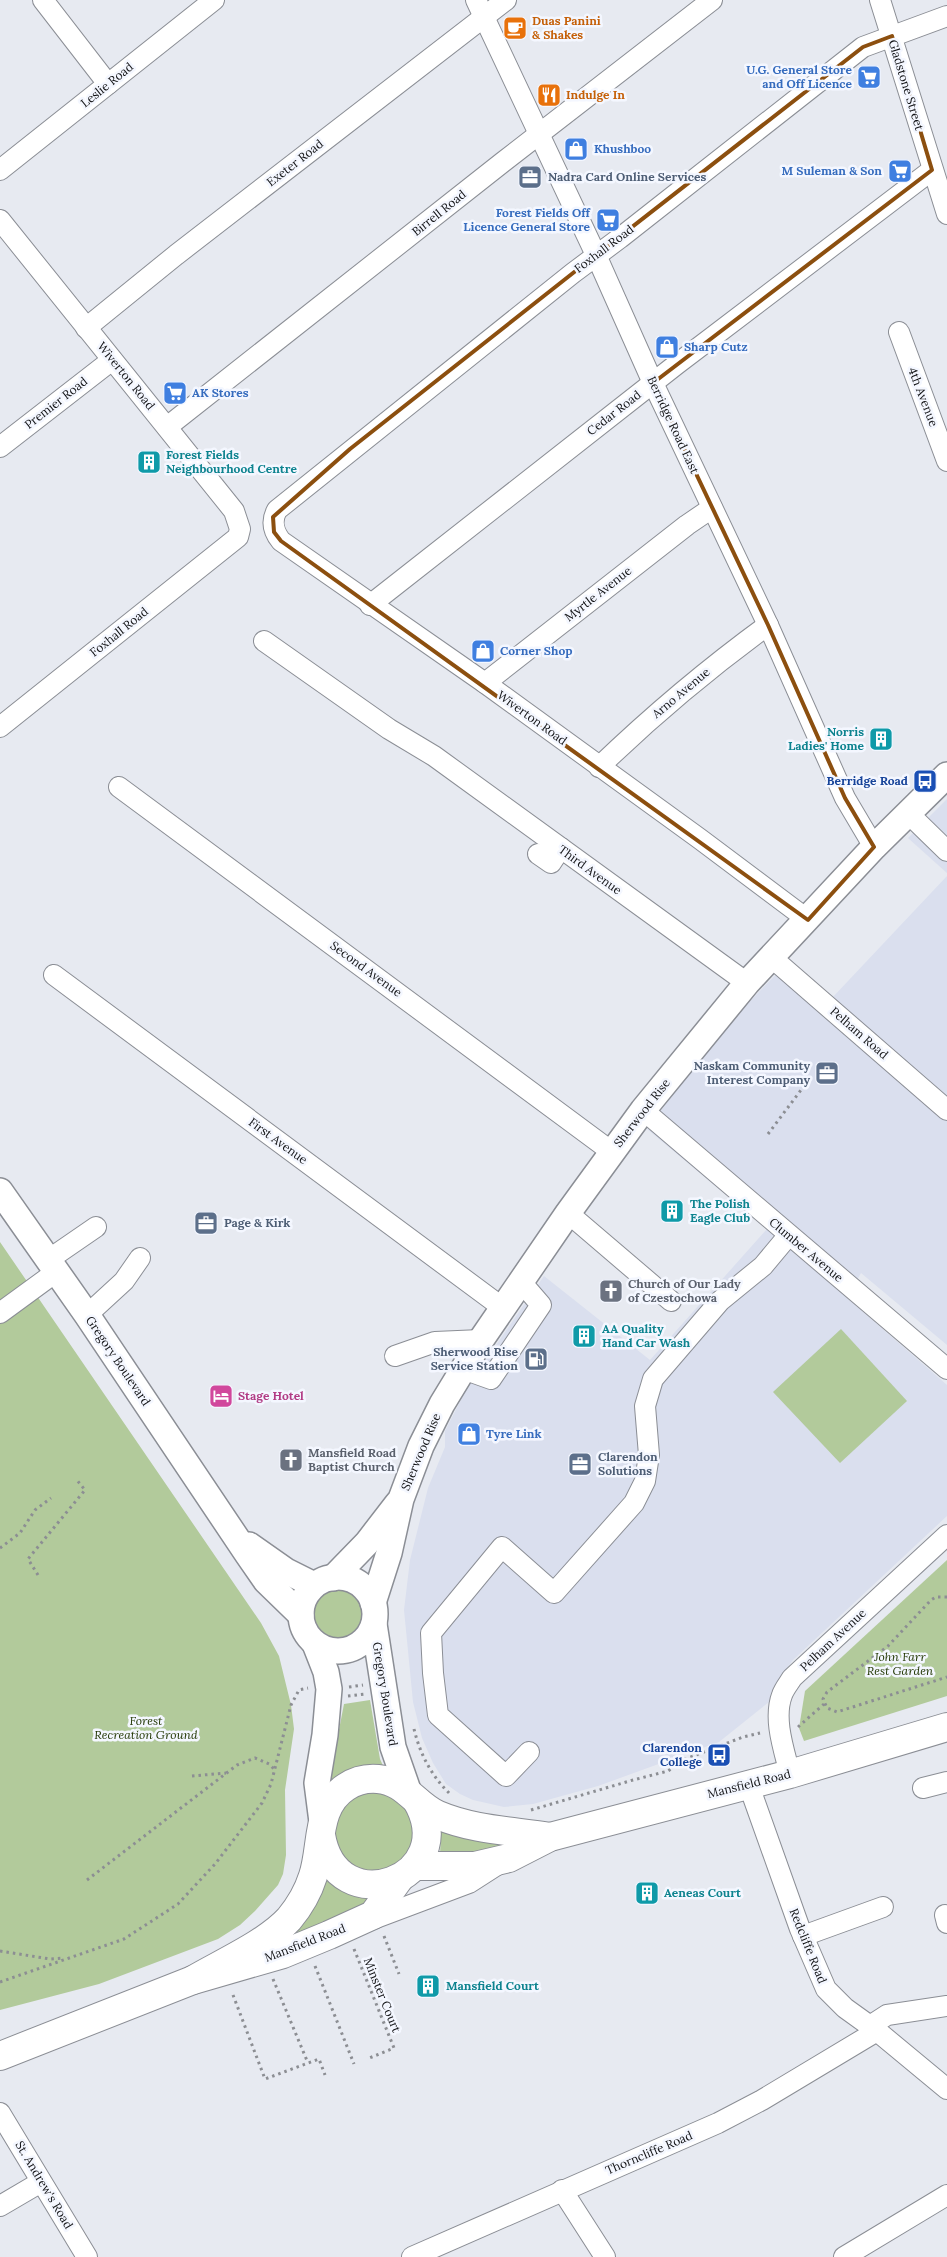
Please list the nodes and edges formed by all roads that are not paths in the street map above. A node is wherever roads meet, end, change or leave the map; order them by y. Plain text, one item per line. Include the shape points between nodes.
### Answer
1 (43, 0) edge
2 (214, 0) edge
3 (506, 0) edge
4 (712, 0) edge
5 (880, 0) edge
6 (480, 9) edge
7 (947, 16) edge
8 (892, 36) junction
9 (108, 84) junction
10 (538, 134) junction
11 (0, 170) edge
12 (932, 170) junction
13 (947, 214) edge
14 (0, 220) edge
15 (596, 255) junction
16 (86, 328) junction
17 (899, 332) dead end
18 (112, 360) junction
19 (653, 383) junction
20 (167, 427) junction
21 (0, 447) edge
22 (947, 461) edge
23 (712, 508) junction
24 (277, 510) joint
25 (238, 538) joint
26 (370, 605) junction
27 (768, 625) junction
28 (264, 641) dead end
29 (484, 682) junction
30 (0, 727) edge
31 (599, 767) junction
32 (947, 775) edge
33 (119, 787) dead end
34 (909, 814) junction
35 (874, 847) junction
36 (561, 848) junction
37 (947, 851) edge
38 (538, 854) dead end
39 (808, 920) junction
40 (771, 957) junction
41 (54, 975) dead end
42 (747, 984) junction
43 (643, 1110) junction
44 (947, 1110) edge
45 (612, 1152) junction
46 (0, 1190) edge
47 (568, 1213) junction
48 (96, 1226) dead end
49 (788, 1236) junction
50 (140, 1258) dead end
51 (52, 1266) junction
52 (522, 1283) junction
53 (671, 1301) dead end
54 (503, 1308) junction
55 (0, 1313) edge
56 (87, 1315) junction
57 (481, 1340) junction
58 (394, 1356) dead end
59 (463, 1369) junction
60 (947, 1369) edge
61 (401, 1499) junction
62 (232, 1533) junction
63 (947, 1535) edge
64 (324, 1582) junction
65 (373, 1613) junction
66 (301, 1615) junction
67 (315, 1644) junction
68 (947, 1727) edge
69 (529, 1752) dead end
70 (790, 1774) junction
71 (947, 1782) edge
72 (748, 1783) junction
73 (923, 1788) dead end
74 (413, 1797) junction
75 (321, 1829) junction
76 (550, 1837) junction
77 (509, 1858) junction
78 (407, 1873) junction
79 (883, 1907) dead end
80 (329, 1936) junction
81 (803, 1936) junction
82 (193, 1980) junction
83 (947, 2006) edge
84 (873, 2029) junction
85 (0, 2056) edge
86 (947, 2089) edge
87 (0, 2113) edge
88 (41, 2182) junction
89 (562, 2190) junction
90 (947, 2195) edge
91 (0, 2206) edge
92 (87, 2257) edge
93 (412, 2257) edge
94 (605, 2257) edge
95 (844, 2257) edge

1 - 9 street
2 - 9 street, Leslie Road
3 - 6 street, Exeter Road
4 - 10 street, Birrell Road
5 - 8 street, Gladstone Street
6 - 10 street, Berridge Road East
6 - 16 street, Exeter Road
7 - 8 street, Foxhall Road
8 - 12 street, Gladstone Street
8 - 15 street, Foxhall Road via 863,47
9 - 11 street, Leslie Road
10 - 15 street, Berridge Road East
10 - 20 street, Birrell Road
12 - 13 street, Gladstone Street
12 - 19 street, Cedar Road
14 - 16 street, Wiverton Road
15 - 19 street, Berridge Road East
15 - 24 street, Foxhall Road
16 - 18 street, Wiverton Road
17 - 22 street, 4th Avenue
18 - 20 street, Wiverton Road
18 - 21 street, Premier Road
19 - 23 street, Berridge Road East
19 - 26 street, Cedar Road
20 - 25 street, Wiverton Road via 234,511 240,529
23 - 27 street, Berridge Road East
23 - 29 street, Myrtle Avenue
24 - 26 street, Wiverton Road via 273,517 274,532 281,541
25 - 30 street, Foxhall Road
26 - 29 street, Wiverton Road
27 - 31 street, Arno Avenue via 655,715
27 - 35 street, Berridge Road East via 845,798
28 - 36 street, Third Avenue via 389,729 434,756
29 - 31 street, Wiverton Road
31 - 39 street, Wiverton Road
32 - 34 main road, Sherwood Rise
33 - 45 street, Second Avenue
34 - 35 main road, Sherwood Rise
34 - 37 street
35 - 39 main road, Sherwood Rise
36 - 38 street via 551,863
36 - 42 street, Third Avenue
39 - 40 main road, Sherwood Rise
40 - 42 main road, Sherwood Rise
40 - 44 street, Pelham Road
41 - 54 street, First Avenue
42 - 43 main road, Sherwood Rise
43 - 45 main road, Sherwood Rise
43 - 49 street, Clumber Avenue
45 - 47 main road, Sherwood Rise
46 - 51 main road, Gregory Boulevard
47 - 52 main road, Sherwood Rise
47 - 53 street
48 - 51 street
49 - 60 street, Clumber Avenue
49 - 69 street via 763,1266 720,1301 653,1380 646,1406 649,1455 645,1481 634,1503 554,1593 502,1547 430,1633 438,1715 506,1776
50 - 56 street via 124,1281
51 - 55 street
51 - 56 main road, Gregory Boulevard
52 - 54 main road, Sherwood Rise
52 - 59 street via 541,1305 513,1346 490,1379
54 - 57 main road, Sherwood Rise
56 - 62 main road, Gregory Boulevard
57 - 58 street via 435,1342
57 - 59 main road, Sherwood Rise
59 - 61 main road, Sherwood Rise via 421,1446
61 - 64 main road, Sherwood Rise via 367,1543
61 - 65 main road, Sherwood Rise
62 - 64 main road, Gregory Boulevard via 266,1558
62 - 66 main road, Gregory Boulevard via 266,1581
63 - 70 street, Pelham Avenue via 792,1678 782,1695 780,1709 780,1731
64 - 65 main road, Gregory Boulevard via 343,1578 362,1586
64 - 66 main road via 307,1594
65 - 67 main road, Gregory Boulevard via 370,1633 345,1651 324,1649
65 - 74 main road, Gregory Boulevard via 393,1747
66 - 67 main road, Gregory Boulevard via 303,1626
67 - 75 main road, Gregory Boulevard via 326,1672 329,1694 317,1783
68 - 70 highway, Mansfield Road
70 - 72 highway, Mansfield Road
71 - 73 street
72 - 76 highway, Mansfield Road
72 - 81 street, Redcliffe Road
74 - 75 highway, Mansfield Road via 387,1780 358,1781 336,1795 325,1811
74 - 76 highway, Mansfield Road via 436,1814 463,1824
74 - 78 highway, Mansfield Road via 423,1810 427,1832 424,1851
75 - 78 highway, Mansfield Road via 326,1856 346,1877 366,1885 376,1885
75 - 82 highway, Mansfield Road via 313,1876 306,1894 288,1919 260,1941
76 - 77 highway, Mansfield Road
77 - 78 highway, Mansfield Road via 475,1866
77 - 80 street via 469,1883
78 - 80 highway, Mansfield Road via 373,1915
79 - 81 street
80 - 82 highway, Mansfield Road via 282,1954
81 - 84 street, Redcliffe Road via 826,1989
82 - 85 highway, Mansfield Road
83 - 84 street, Thorncliffe Road via 887,2015
84 - 86 street, Redcliffe Road
84 - 89 street, Thorncliffe Road via 762,2100 718,2123
87 - 88 street, St. Andrew's Road
88 - 91 street
88 - 92 street, St. Andrew's Road
89 - 93 street, Thorncliffe Road
89 - 94 street
90 - 95 street

